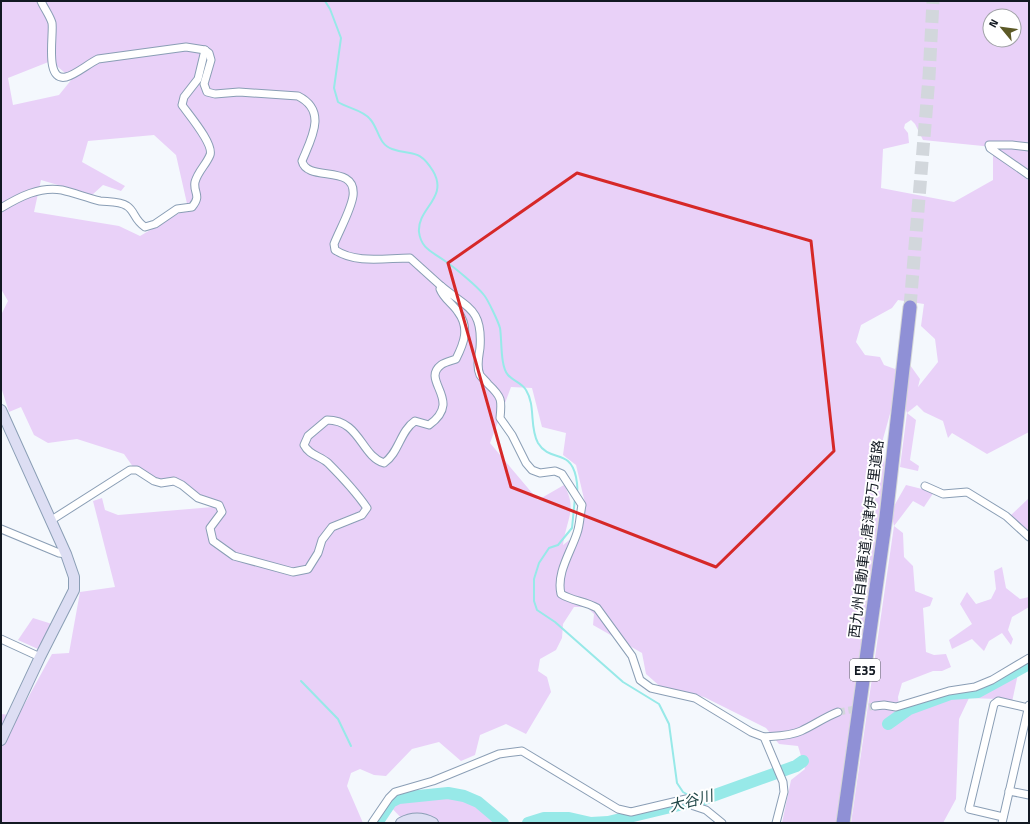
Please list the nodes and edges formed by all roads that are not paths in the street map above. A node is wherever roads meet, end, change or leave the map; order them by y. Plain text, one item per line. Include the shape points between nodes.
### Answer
1 (41, 1) edge
2 (205, 50) junction
3 (1029, 147) edge
4 (1029, 175) edge
5 (1, 208) edge
6 (441, 286) junction
7 (910, 307) tunnel mouth
8 (2, 415) edge
9 (925, 486) dead end
10 (50, 521) junction
11 (1, 528) edge
12 (1029, 537) edge
13 (66, 554) junction
14 (1, 639) edge
15 (40, 657) junction
16 (1029, 658) edge
17 (875, 706) tunnel mouth
18 (1029, 707) edge
19 (838, 712) tunnel mouth
20 (4, 723) edge
21 (1027, 724) edge
22 (764, 737) junction
23 (1, 740) edge
24 (1009, 791) junction
25 (1029, 795) edge
26 (1002, 820) edge
27 (372, 823) edge
28 (401, 823) edge
29 (433, 823) edge
30 (722, 823) edge
31 (776, 823) edge
32 (843, 823) edge

1 - 2 street via 52,23 52,66 58,76 63,78 98,60 186,47
2 - 5 street via 198,79 184,97 182,105 209,143 211,152 199,171 195,184 197,201 192,207 177,209 155,224 145,227 138,222 129,207 61,190 45,190 18,198
2 - 6 street via 211,60 204,84 207,92 298,96 312,109 316,121 315,129 302,161 303,167 348,179 353,187 353,197 334,244 335,250 355,258 410,258
3 - 4 street via 1012,144 989,145
6 - 10 street via 443,296 459,312 466,331 456,359 441,366 435,374 435,382 444,398 436,420 429,424 415,421 410,425 390,459 384,463 376,461 353,430 334,420 327,420 308,436 304,445 307,451 327,462 367,508 362,515 332,527 322,540 318,554 308,569 293,572 234,556 213,541 210,528 222,512 219,506 198,498 174,481 154,481 137,470 130,470
6 - 22 street via 455,298 462,300 476,316 481,330 478,367 481,376 499,394 502,402 500,418 526,463 532,470 540,473 555,471 562,474 582,505 578,532 565,560 559,586 561,594 597,608 632,656 640,680 651,688 695,698 751,732
7 - 32 highway, 西九州自動車道;唐津伊万里道路 / E35 via 886,517
8 - 10 street
9 - 12 street via 943,494 967,492 1006,516
10 - 13 street
11 - 13 street
13 - 15 street via 74,577 74,590
14 - 15 street
15 - 20 street
16 - 17 street via 975,687 949,691 896,707
18 - 21 street
18 - 26 street via 998,701 994,704 969,809
19 - 22 street via 801,731 783,736
20 - 23 street
21 - 24 street
22 - 31 street via 784,792
24 - 25 street
24 - 26 street
27 - 30 street via 395,792 433,781 499,754 522,751 618,809 631,812 686,799
28 - 29 street via 413,818

